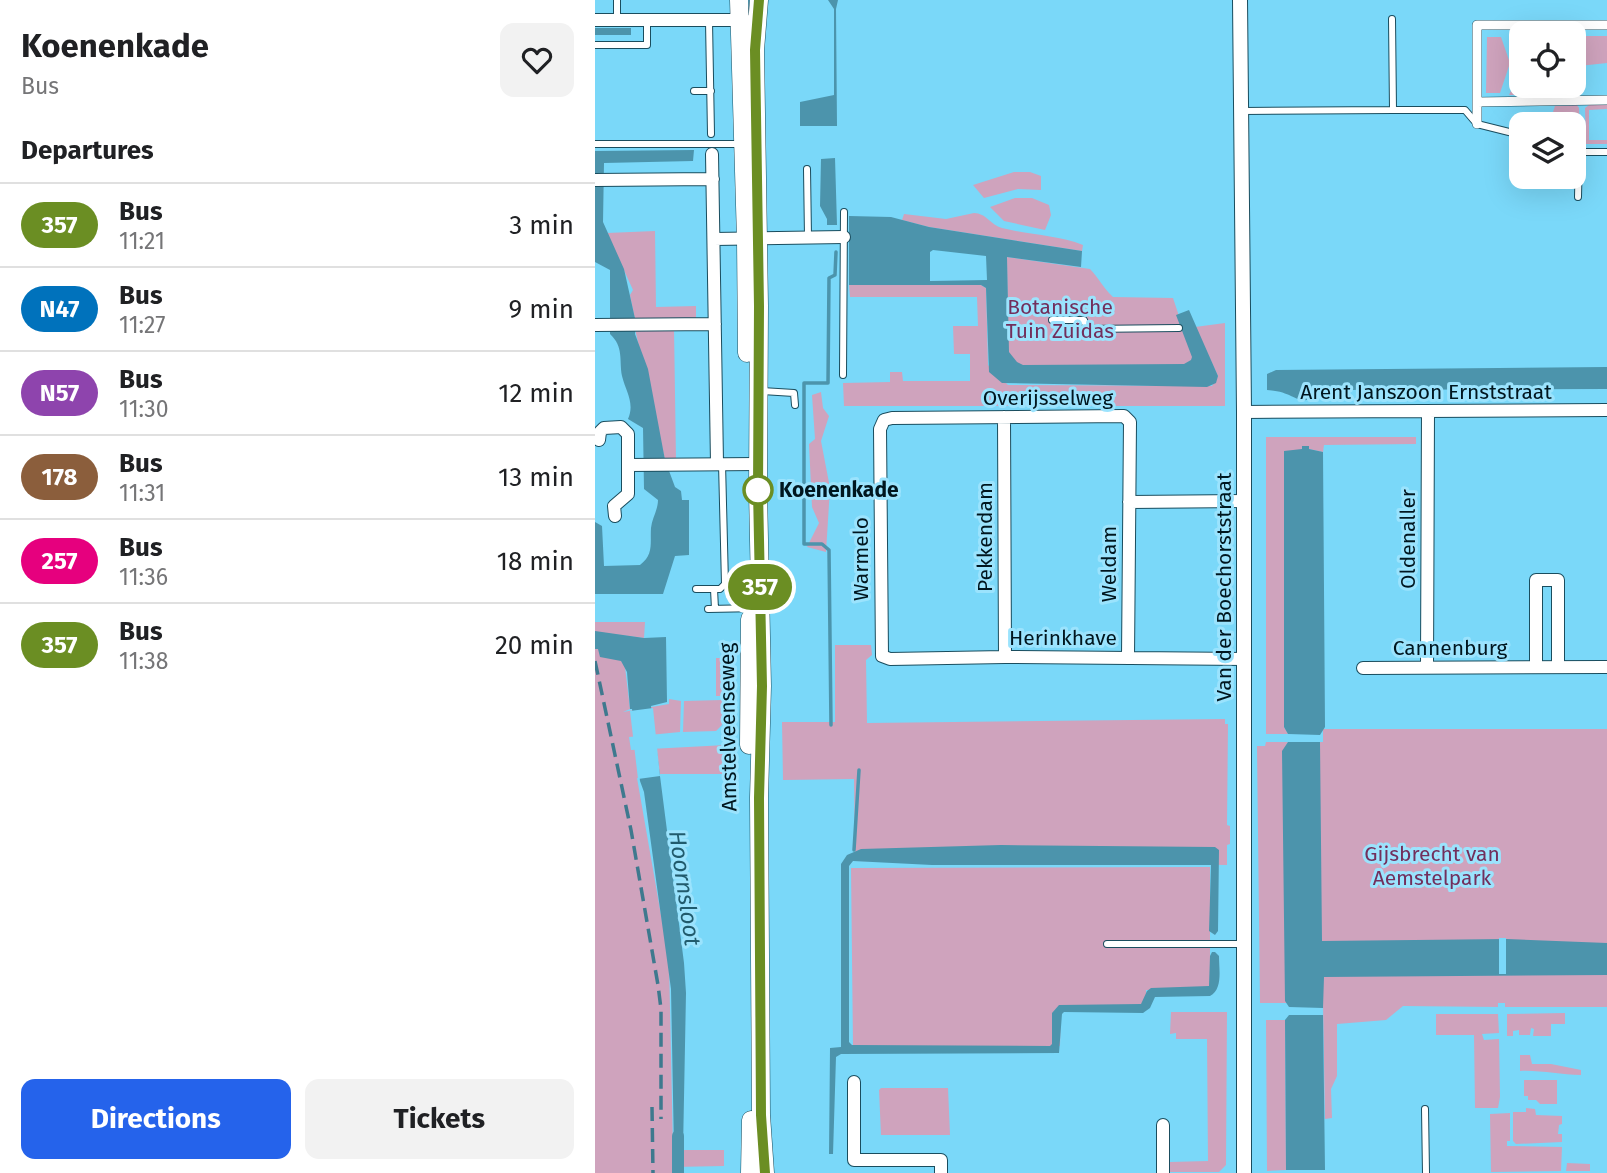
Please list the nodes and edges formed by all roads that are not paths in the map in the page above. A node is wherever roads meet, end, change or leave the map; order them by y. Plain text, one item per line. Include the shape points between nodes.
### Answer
1 (617, 0) edge
2 (739, 0) edge
3 (759, 0) edge
4 (1240, 0) edge
5 (1392, 19) dead end
6 (595, 20) edge
7 (618, 20) junction
8 (647, 20) junction
9 (709, 20) junction
10 (747, 20) junction
11 (1607, 25) edge
12 (595, 45) edge
13 (694, 91) dead end
14 (711, 91) junction
15 (1607, 100) edge
16 (1477, 102) junction
17 (1393, 110) junction
18 (1247, 111) junction
19 (1477, 124) junction
20 (1509, 132) edge
21 (711, 134) dead end
22 (595, 144) edge
23 (744, 144) junction
24 (1586, 151) edge
25 (1607, 152) edge
26 (712, 154) dead end
27 (807, 169) dead end
28 (713, 179) junction
29 (600, 180) edge
30 (1578, 189) edge
31 (1578, 197) dead end
32 (844, 212) dead end
33 (844, 237) junction
34 (808, 238) junction
35 (714, 239) junction
36 (752, 239) junction
37 (1052, 320) dead end
38 (715, 324) junction
39 (601, 325) edge
40 (1179, 328) dead end
41 (842, 375) dead end
42 (758, 391) junction
43 (796, 405) dead end
44 (1607, 410) edge
45 (1428, 411) junction
46 (1244, 412) junction
47 (1004, 417) junction
48 (884, 420) joint
49 (600, 440) dead end
50 (720, 463) junction
51 (753, 464) junction
52 (628, 465) junction
53 (1129, 502) junction
54 (1245, 502) junction
55 (615, 516) dead end
56 (696, 589) dead end
57 (714, 589) junction
58 (755, 608) junction
59 (882, 656) joint
60 (1005, 657) junction
61 (1128, 658) junction
62 (1245, 659) junction
63 (1427, 667) junction
64 (1536, 667) junction
65 (1558, 667) junction
66 (1607, 667) edge
67 (1363, 668) dead end
68 (1107, 944) dead end
69 (1245, 944) junction
70 (854, 1082) dead end
71 (1425, 1109) dead end
72 (1163, 1125) dead end
73 (943, 1164) edge
74 (750, 1173) edge
75 (765, 1173) edge
76 (1163, 1173) edge
77 (1244, 1173) edge
78 (1426, 1173) edge

1 - 7 lane
2 - 10 main road, Amstelveenseweg
3 - 10 main road, Amstelveenseweg
4 - 18 street, Van der Boechorststraat
5 - 17 lane
6 - 7 street
7 - 8 street
8 - 9 street
8 - 12 lane via 647,45
9 - 10 street
9 - 14 lane
10 - 23 main road, Amstelveenseweg
11 - 16 street via 1477,24
13 - 14 lane
14 - 21 lane
15 - 16 street
16 - 19 street
17 - 18 lane
17 - 19 lane via 1465,110
18 - 46 street, Van der Boechorststraat
19 - 20 lane
22 - 23 lane
23 - 36 main road, Amstelveenseweg
24 - 25 lane
26 - 28 street
27 - 34 lane
28 - 29 street
28 - 35 street
30 - 31 lane
32 - 33 lane
33 - 34 street
33 - 41 lane
34 - 36 street
35 - 36 street
35 - 38 street
36 - 42 main road, Amstelveenseweg
36 - 51 main road, Amstelveenseweg
37 - 40 lane via 1084,320 1087,329
38 - 39 street
38 - 50 street
42 - 43 lane via 794,393
42 - 51 main road, Amstelveenseweg
44 - 45 street, Arent Janszoon Ernststraat
45 - 46 street, Arent Janszoon Ernststraat
45 - 63 street, Oldenaller
46 - 54 street, Van der Boechorststraat
47 - 48 street, Overijsselweg
47 - 53 street, Overijsselweg via 1124,416 1130,422
47 - 60 street, Pekkendam
48 - 59 street, Warmelo via 880,429
49 - 52 street via 604,428 621,427 628,434
50 - 51 street
50 - 52 street
50 - 57 lane via 725,584
51 - 58 main road, Amstelveenseweg
52 - 55 street via 628,494 614,506
53 - 54 street, Weldam
53 - 61 street, Weldam
54 - 62 street, Van der Boechorststraat
56 - 57 lane
57 - 58 lane via 711,609
58 - 74 main road, Amstelveenseweg via 748,688 753,797
58 - 75 main road, Amstelveenseweg
59 - 60 street, Herinkhave
60 - 61 street, Herinkhave
61 - 62 street, Herinkhave
62 - 69 street, Van der Boechorststraat
63 - 64 street, Cannenburg
63 - 67 street, Cannenburg
64 - 65 street, Cannenburg
64 - 65 street, Cannenburg via 1536,580 1559,580
65 - 66 street, Cannenburg
68 - 69 lane
69 - 77 street, Van der Boechorststraat
70 - 73 street via 854,1160
71 - 78 lane
72 - 76 street

